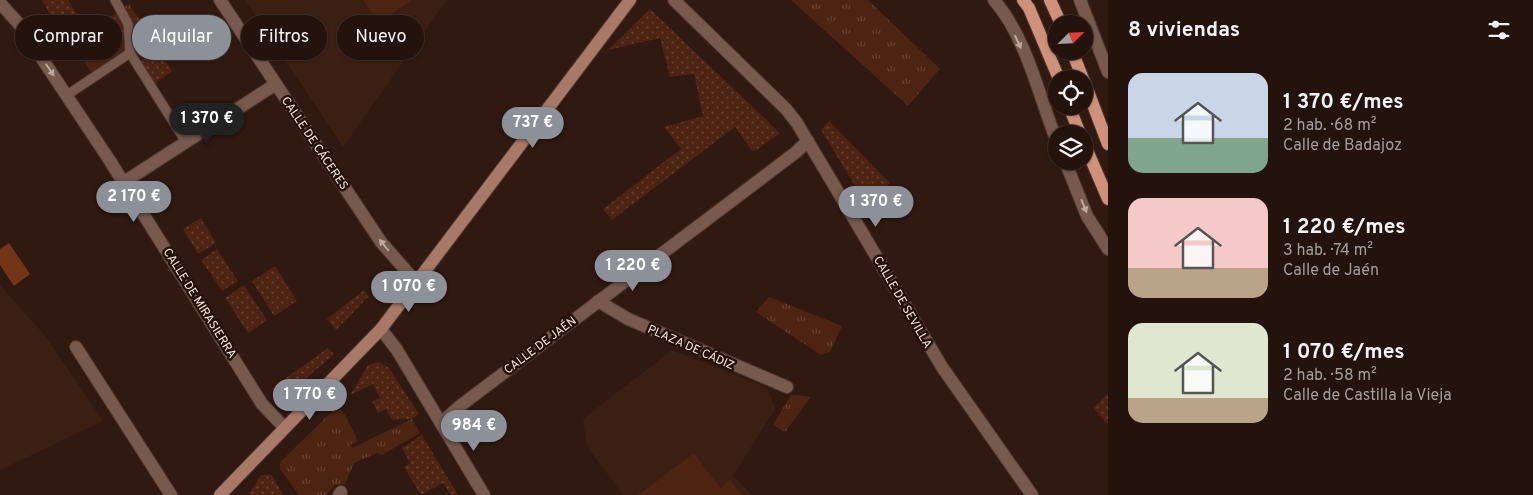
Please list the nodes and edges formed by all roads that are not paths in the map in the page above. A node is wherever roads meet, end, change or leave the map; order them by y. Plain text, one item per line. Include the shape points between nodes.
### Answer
1 (115, 0) edge
2 (220, 0) edge
3 (630, 0) edge
4 (674, 0) edge
5 (994, 0) edge
6 (1023, 0) edge
7 (1050, 0) edge
8 (1080, 0) edge
9 (0, 3) edge
10 (1057, 15) edge
11 (130, 54) junction
12 (1055, 70) edge
13 (1108, 72) edge
14 (276, 84) junction
15 (67, 95) junction
16 (1093, 106) edge
17 (1051, 125) edge
18 (808, 141) junction
19 (186, 142) junction
20 (1108, 144) edge
21 (1093, 164) edge
22 (1069, 170) edge
23 (124, 182) junction
24 (1108, 199) edge
25 (1108, 249) edge
26 (416, 282) junction
27 (598, 301) junction
28 (381, 328) junction
29 (76, 347) dead end
30 (787, 387) dead end
31 (441, 423) junction
32 (284, 427) junction
33 (171, 495) edge
34 (220, 495) edge
35 (484, 495) edge
36 (1032, 495) edge

1 - 11 street via 128,24
2 - 14 street, CALLE DE CÁCERES
3 - 26 main road
4 - 18 street, CALLE DE SEVILLA via 786,108
5 -> 17 street via 1005,14 1023,52
6 - 12 main road
7 - 10 main road
8 - 13 street
9 -> 15 street, CALLE DE MIRASIERRA
11 - 15 street
11 - 19 street
14 - 19 street
26 -> 14 street, CALLE DE CÁCERES via 381,242
15 - 23 street, CALLE DE MIRASIERRA
16 - 20 main road
18 - 27 street, CALLE DE JAÉN
18 - 36 street, CALLE DE SEVILLA via 942,367
19 - 23 street
21 - 24 main road
22 -> 25 street via 1088,216
23 - 32 street, CALLE DE MIRASIERRA via 262,404
26 - 28 main road
27 - 30 street, PLAZA DE CÁDIZ via 628,319
27 - 31 street, CALLE DE JAÉN
28 - 31 street
28 - 32 main road
29 - 33 street
31 - 35 street
32 - 34 main road

